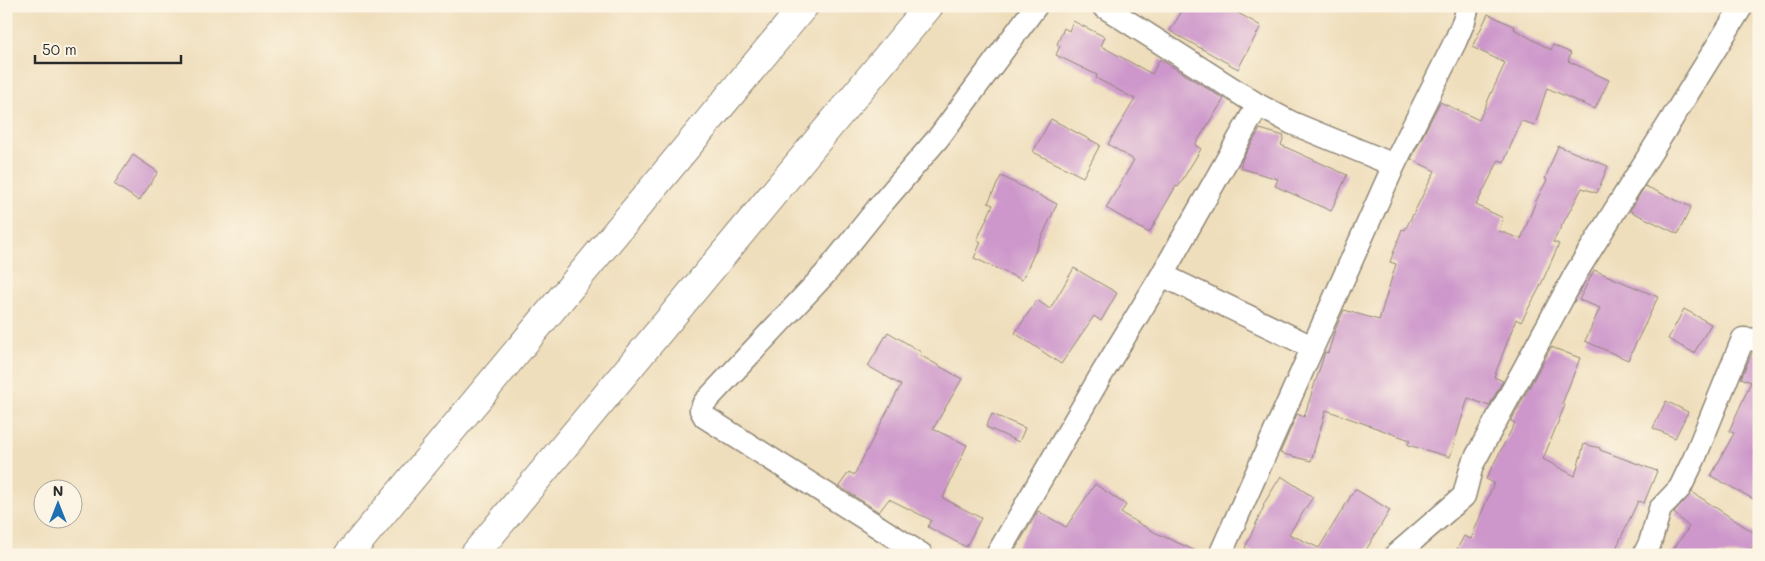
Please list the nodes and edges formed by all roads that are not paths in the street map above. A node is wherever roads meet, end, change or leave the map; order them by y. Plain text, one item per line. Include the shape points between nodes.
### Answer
1 (804, 6) edge
2 (929, 6) edge
3 (1036, 6) edge
4 (1103, 6) edge
5 (1468, 6) edge
6 (1742, 6) edge
7 (1258, 105) junction
8 (1394, 165) junction
9 (1162, 275) junction
10 (1759, 340) edge
11 (1312, 347) junction
12 (925, 554) edge
13 (348, 555) edge
14 (474, 555) edge
15 (997, 555) edge
16 (1220, 555) edge
17 (1396, 555) edge
18 (1644, 555) edge

1 - 13 highway
2 - 14 highway
3 - 12 street via 939,137 825,274 701,410 705,417
4 - 7 street
5 - 8 street via 1455,42
6 - 17 street via 1576,272 1472,465 1464,496
7 - 8 street via 1292,124
7 - 9 street
8 - 11 street
9 - 11 street
9 - 15 street
10 - 18 street via 1743,339 1694,459 1680,488 1660,509
11 - 16 street

